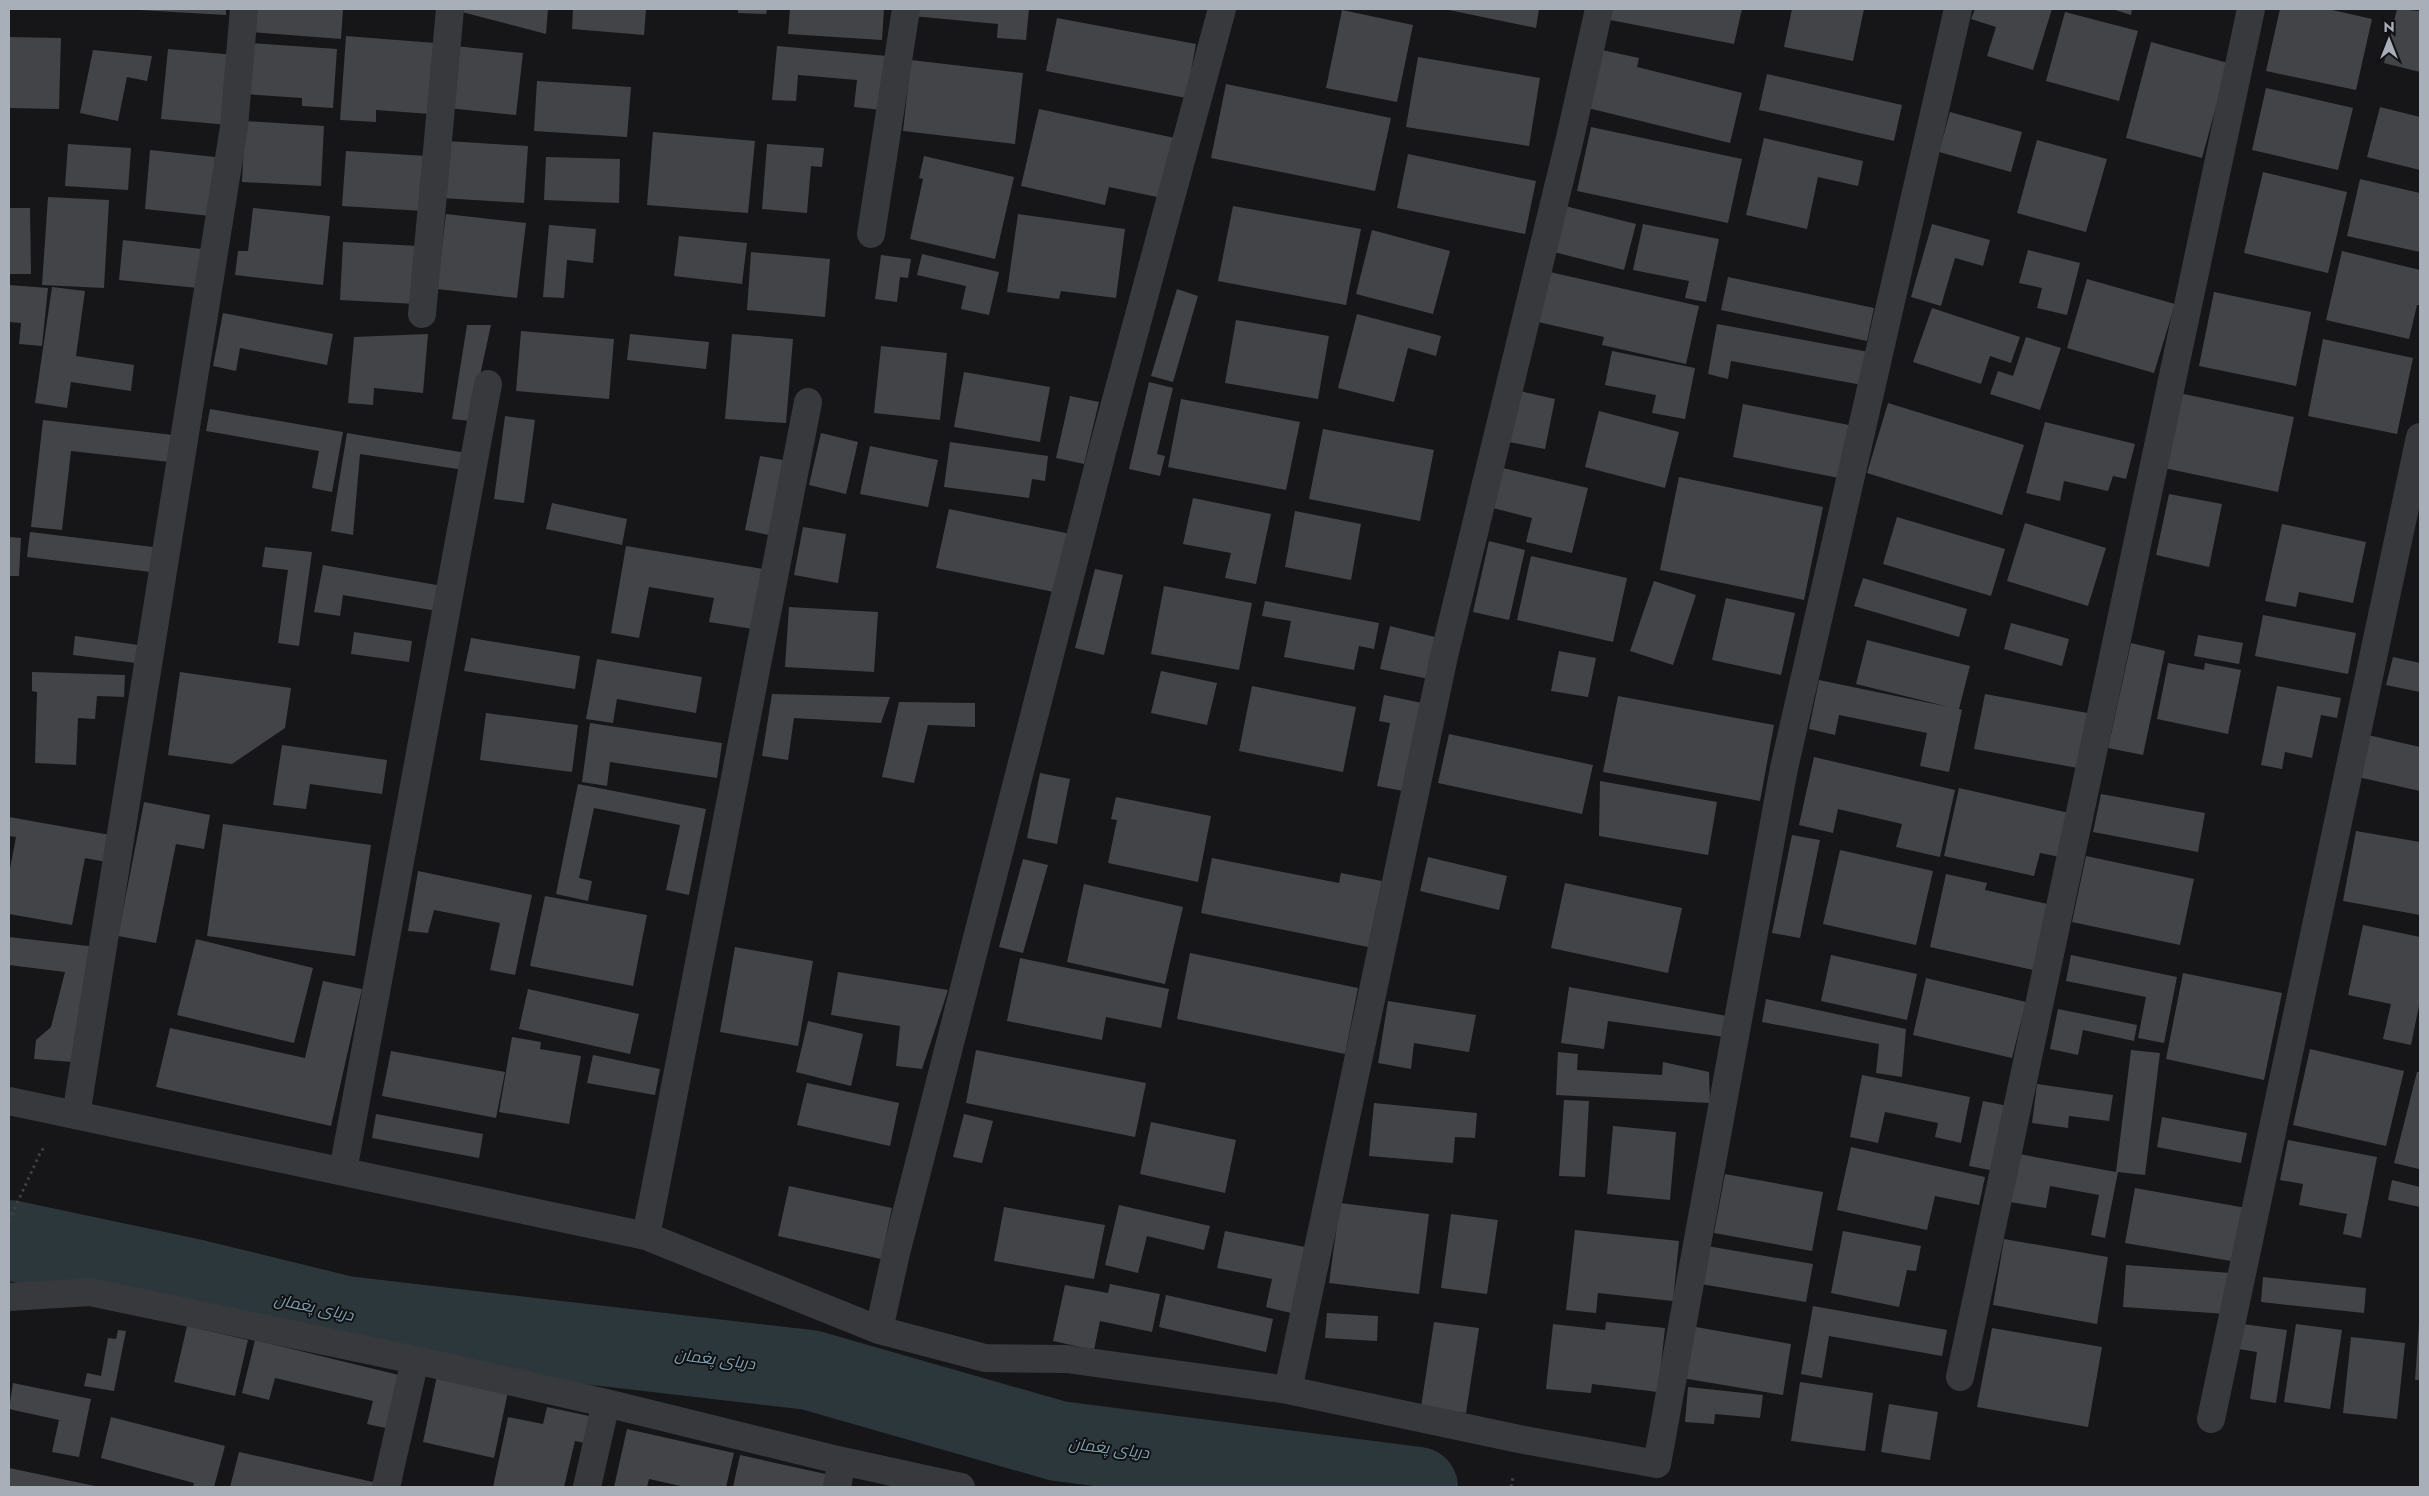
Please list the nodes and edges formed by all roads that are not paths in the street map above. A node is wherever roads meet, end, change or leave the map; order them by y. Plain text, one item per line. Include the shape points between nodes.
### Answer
1 (244, 9) edge
2 (450, 9) edge
3 (906, 9) edge
4 (1222, 9) edge
5 (1599, 9) edge
6 (1958, 9) edge
7 (2251, 9) edge
8 (871, 234) dead end
9 (422, 314) dead end
10 (488, 384) dead end
11 (808, 402) dead end
12 (2420, 437) edge
13 (9, 1101) edge
14 (76, 1115) junction
15 (343, 1171) junction
16 (646, 1236) junction
17 (9, 1297) edge
18 (879, 1330) junction
19 (415, 1360) junction
20 (1960, 1377) dead end
21 (1288, 1390) junction
22 (606, 1403) junction
23 (2211, 1419) dead end
24 (840, 1474) edge
25 (386, 1487) edge
26 (587, 1487) edge
27 (961, 1487) edge

1 - 14 street via 234,127
2 - 9 street
3 - 8 street
4 - 18 street via 1103,448
5 - 21 street via 1444,656
6 - 21 street via 1784,768 1657,1464 1519,1439
7 - 20 street
10 - 15 street
11 - 16 street
12 - 23 street
13 - 14 street
14 - 15 street
15 - 16 street
16 - 18 street
17 - 19 street via 90,1292
18 - 21 street via 985,1358 1067,1359
19 - 22 street
19 - 25 street
22 - 24 street
22 - 26 street
24 - 27 street

